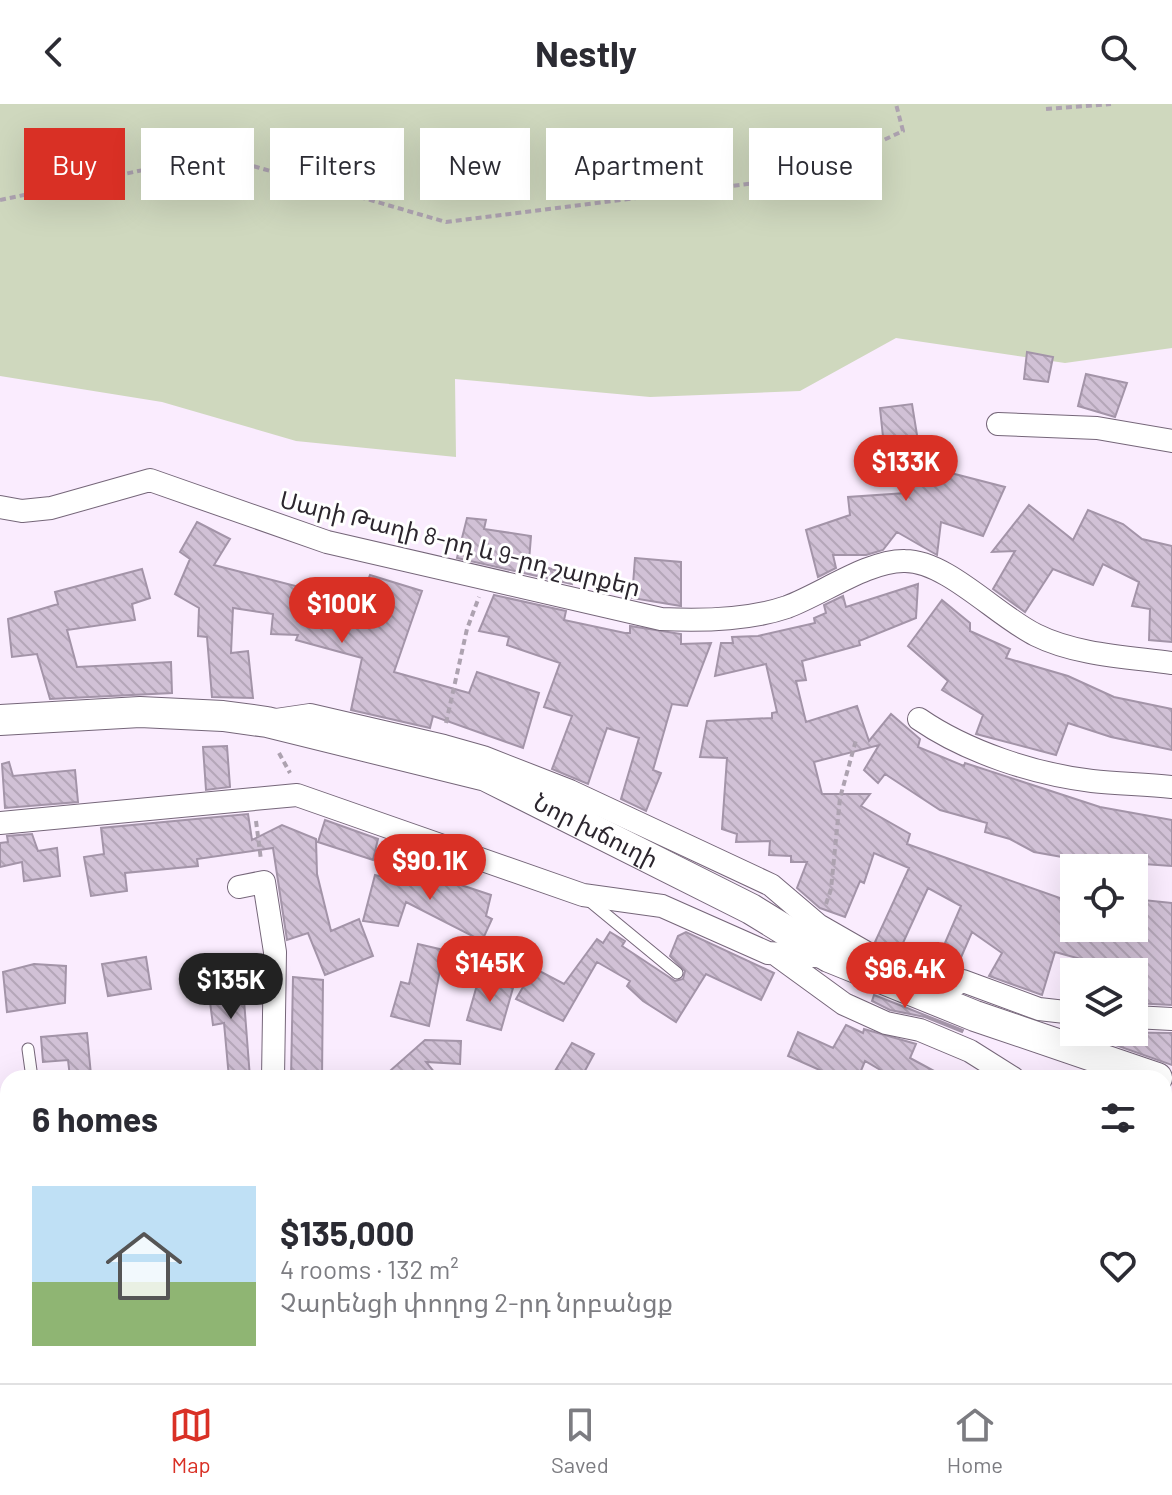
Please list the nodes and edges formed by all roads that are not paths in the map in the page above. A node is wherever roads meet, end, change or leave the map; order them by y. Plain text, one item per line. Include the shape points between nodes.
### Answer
1 (998, 424) dead end
2 (1172, 441) edge
3 (0, 507) edge
4 (1172, 663) edge
5 (919, 719) dead end
6 (0, 720) edge
7 (267, 722) junction
8 (1172, 787) edge
9 (0, 823) edge
10 (239, 887) dead end
11 (583, 895) junction
12 (818, 925) junction
13 (777, 956) junction
14 (829, 957) junction
15 (677, 973) dead end
16 (938, 993) junction
17 (1060, 1011) edge
18 (1148, 1018) edge
19 (1172, 1019) edge
20 (28, 1049) dead end
21 (31, 1070) edge
22 (273, 1070) edge
23 (1000, 1070) edge
24 (1136, 1070) edge

1 - 2 street via 1097,428
3 - 4 street, Սարի Թաղի 8-րդ և 9-րդ շարքեր via 51,508 150,480 327,542 649,618 711,620 785,608 874,567 906,561 943,573 1039,637 1067,647
5 - 8 street via 944,736 1038,770
6 - 7 main road, Նոր խճուղի via 140,712
7 - 12 street via 310,715 483,757 570,791 771,885
7 - 14 main road, Նոր խճուղի via 486,776 751,909
9 - 11 street via 297,795
10 - 22 street via 264,882 275,952
11 - 13 street via 662,906
11 - 15 lane
12 - 14 street
12 - 16 street
13 - 14 street
13 - 23 street via 844,1004 970,1051
14 - 16 main road, Նոր խճուղի
16 - 17 street via 963,981
16 - 24 main road, Նոր խճուղի
18 - 19 street
20 - 21 lane

